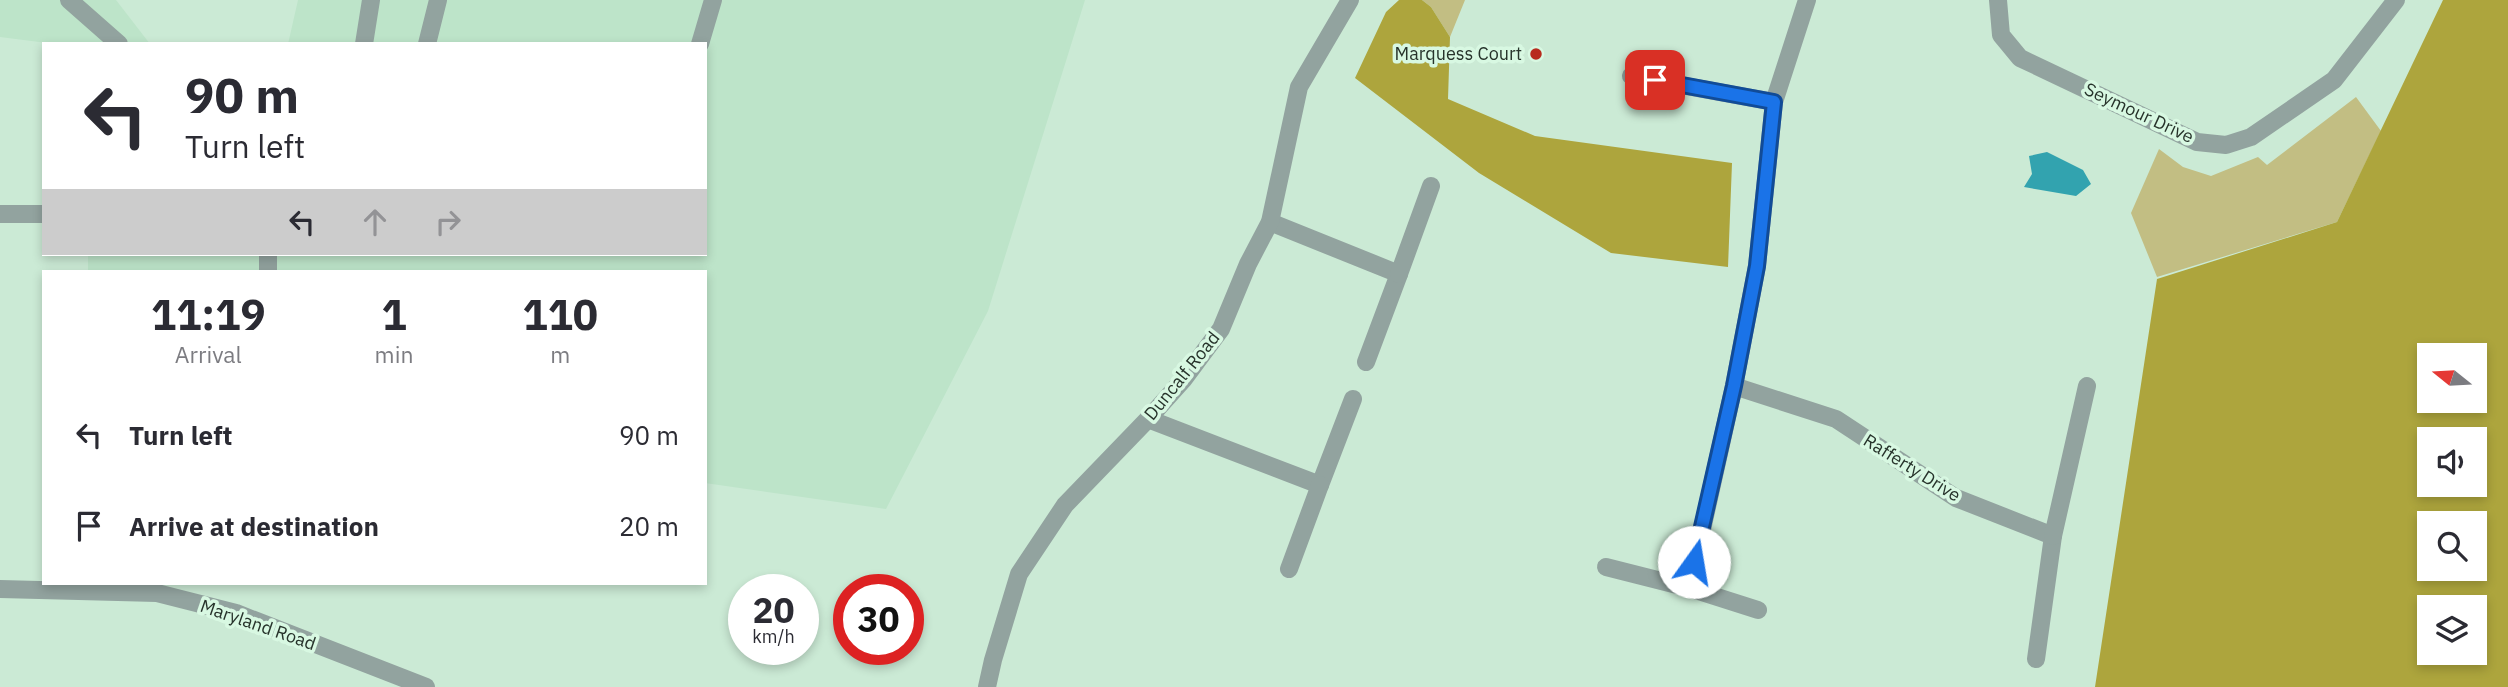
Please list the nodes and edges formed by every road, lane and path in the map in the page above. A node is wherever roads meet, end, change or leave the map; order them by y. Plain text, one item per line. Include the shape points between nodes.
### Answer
1 (69, 0) edge
2 (371, 0) edge
3 (438, 0) edge
4 (713, 0) edge
5 (1350, 0) edge
6 (1807, 0) edge
7 (1998, 0) edge
8 (2396, 0) edge
9 (117, 42) edge
10 (364, 42) edge
11 (428, 42) edge
12 (700, 42) edge
13 (1631, 76) dead end
14 (1774, 102) junction
15 (1431, 186) dead end
16 (0, 214) edge
17 (42, 214) edge
18 (1270, 222) junction
19 (1399, 274) junction
20 (1366, 362) dead end
21 (1734, 386) junction
22 (2087, 386) dead end
23 (1353, 399) dead end
24 (1149, 419) junction
25 (1320, 485) junction
26 (2053, 536) junction
27 (1606, 567) dead end
28 (1289, 569) dead end
29 (1689, 587) junction
30 (0, 589) edge
31 (1758, 610) dead end
32 (2036, 659) dead end
33 (426, 687) edge
34 (987, 687) edge

1 - 9 street
2 - 10 street
3 - 11 street
4 - 12 street
5 - 18 street, Duncalf Road via 1299,87
6 - 14 street
7 - 8 street, Seymour Drive via 2001,34 2020,58 2197,142 2226,145 2251,136 2334,80
13 - 14 street
14 - 21 street via 1757,266
15 - 19 street
16 - 17 street
18 - 19 street
18 - 24 street, Duncalf Road via 1221,329
19 - 20 street
21 - 26 street, Rafferty Drive via 1836,419 1956,498
21 - 29 street
22 - 26 street
23 - 25 street
24 - 25 street
24 - 34 street, Duncalf Road via 1065,506 1019,574
25 - 28 street
26 - 32 street
27 - 29 street
29 - 31 street
30 - 33 street, Maryland Road via 157,593 236,613

